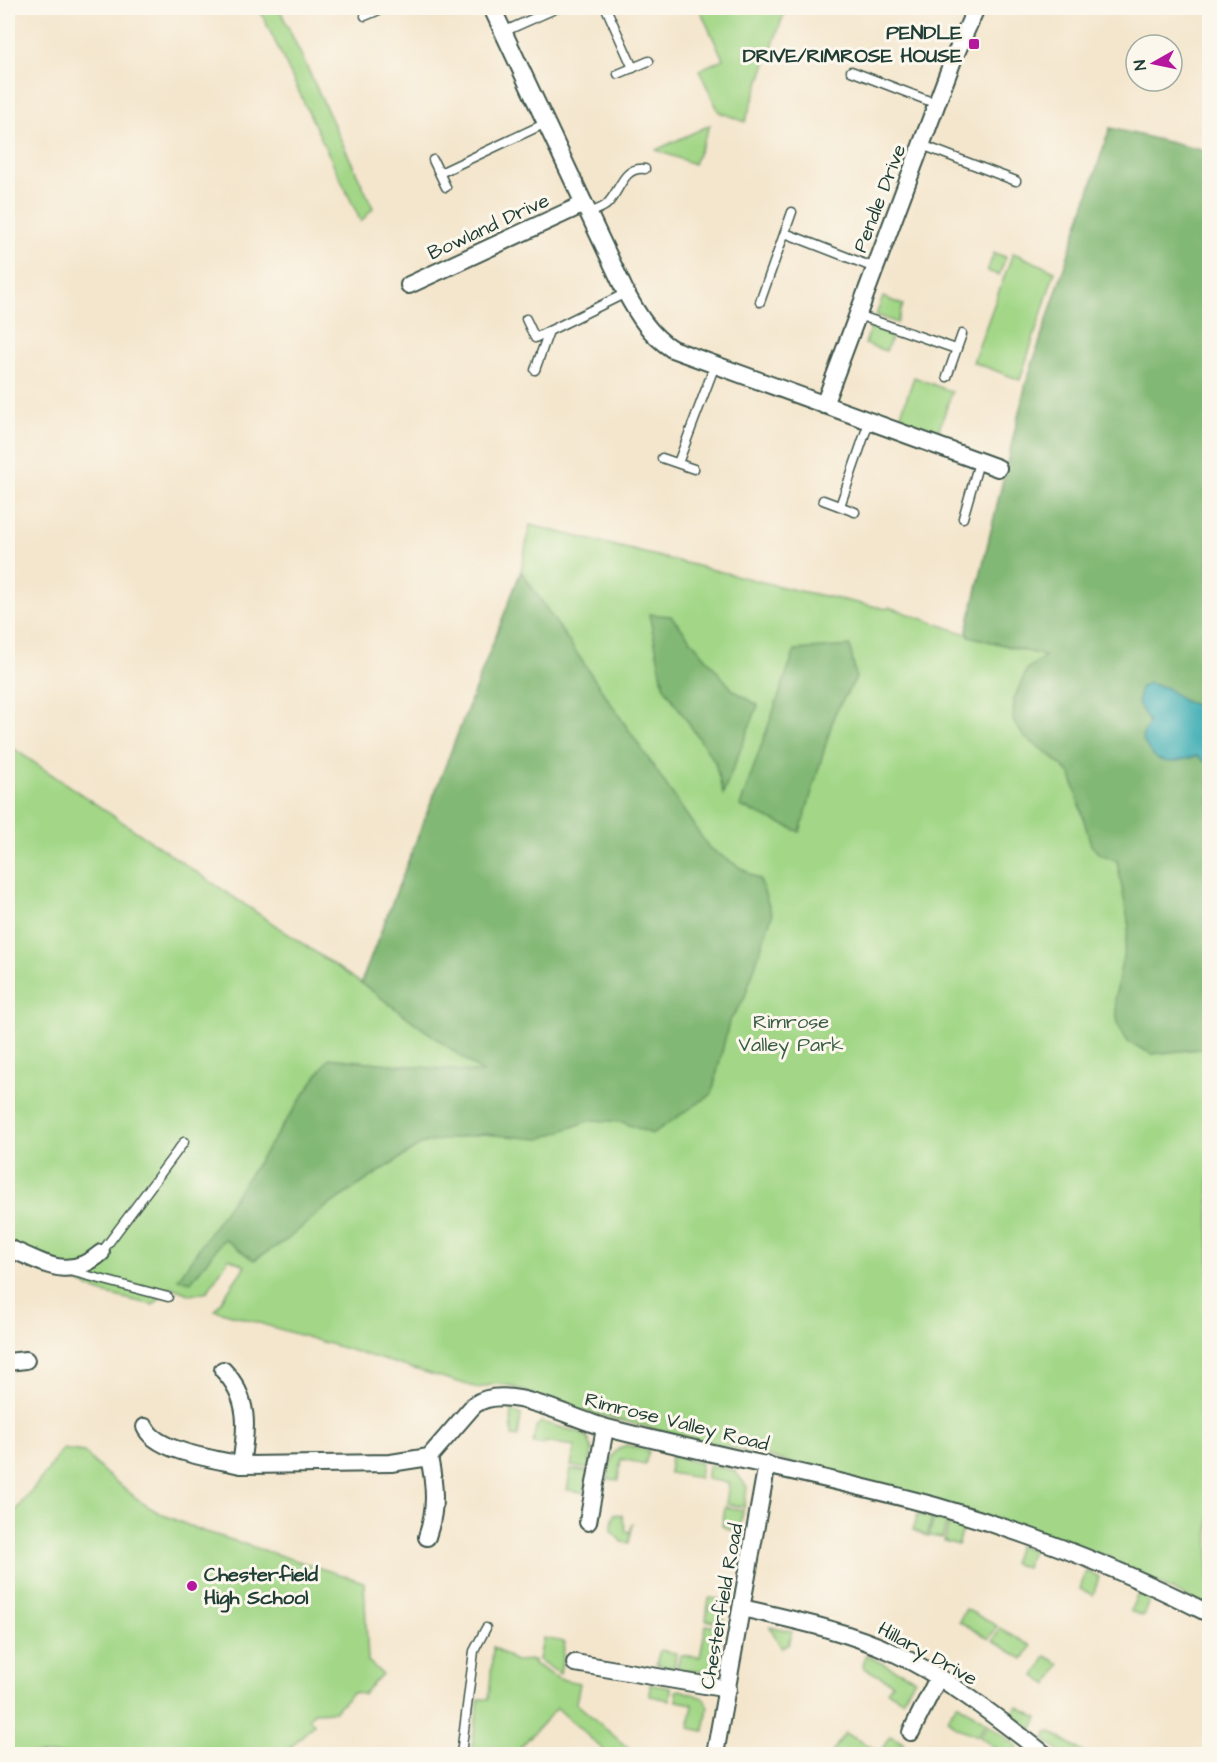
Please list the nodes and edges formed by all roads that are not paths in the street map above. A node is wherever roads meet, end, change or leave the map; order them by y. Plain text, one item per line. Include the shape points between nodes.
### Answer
1 (384, 8) edge
2 (492, 8) edge
3 (556, 8) edge
4 (606, 8) edge
5 (976, 8) edge
6 (365, 16) dead end
7 (503, 32) junction
8 (649, 61) dead end
9 (633, 68) junction
10 (851, 71) dead end
11 (618, 74) dead end
12 (937, 104) junction
13 (546, 123) junction
14 (922, 145) junction
15 (433, 160) dead end
16 (645, 169) dead end
17 (440, 173) junction
18 (1016, 181) dead end
19 (446, 187) dead end
20 (586, 209) junction
21 (792, 212) dead end
22 (785, 233) junction
23 (875, 268) junction
24 (409, 285) dead end
25 (626, 293) junction
26 (760, 302) dead end
27 (858, 315) junction
28 (526, 318) dead end
29 (549, 331) junction
30 (962, 334) dead end
31 (956, 349) junction
32 (715, 365) junction
33 (535, 370) dead end
34 (946, 377) dead end
35 (824, 405) junction
36 (870, 422) junction
37 (662, 458) dead end
38 (980, 462) junction
39 (678, 464) junction
40 (998, 468) dead end
41 (694, 469) dead end
42 (823, 500) dead end
43 (840, 506) junction
44 (855, 512) dead end
45 (963, 518) dead end
46 (184, 1142) dead end
47 (8, 1248) edge
48 (101, 1253) joint
49 (67, 1270) junction
50 (168, 1298) dead end
51 (26, 1360) dead end
52 (8, 1362) edge
53 (223, 1370) dead end
54 (145, 1427) dead end
55 (605, 1428) junction
56 (429, 1457) junction
57 (767, 1464) junction
58 (242, 1465) junction
59 (588, 1522) dead end
60 (427, 1537) dead end
61 (742, 1608) junction
62 (1209, 1614) edge
63 (486, 1628) dead end
64 (575, 1663) dead end
65 (938, 1678) junction
66 (728, 1689) junction
67 (911, 1732) dead end
68 (461, 1755) edge
69 (716, 1755) edge
70 (1044, 1755) edge

1 - 6 lane
2 - 7 street
3 - 7 lane
4 - 9 lane
5 - 12 street, Pendle Drive
7 - 13 street
8 - 9 lane
9 - 11 lane
10 - 12 lane
12 - 14 street, Pendle Drive
13 - 17 lane
13 - 20 street
14 - 18 lane
14 - 23 street, Pendle Drive
15 - 17 lane
16 - 20 lane, Bowland Drive via 629,172 605,206
17 - 19 lane
20 - 24 street, Bowland Drive
20 - 25 street
21 - 22 lane
22 - 23 lane
22 - 26 lane
23 - 27 street, Pendle Drive
25 - 29 lane
25 - 32 street via 658,340
27 - 31 lane
27 - 35 street, Pendle Drive
28 - 29 lane via 535,338
29 - 33 lane
30 - 31 lane
31 - 34 lane
32 - 35 street
32 - 39 lane
35 - 36 street
36 - 38 street
36 - 43 lane
37 - 39 lane
38 - 40 street
38 - 45 lane
39 - 41 lane
42 - 43 lane
43 - 44 lane
46 - 48 lane
47 - 49 street
48 - 49 street via 82,1267
49 - 50 lane
51 - 52 street
53 - 58 street via 236,1384 243,1405
54 - 58 street via 161,1444
55 - 56 street, Rimrose Valley Road via 532,1403 491,1396 474,1405
55 - 57 street, Rimrose Valley Road
55 - 59 street
56 - 58 street via 392,1463
56 - 60 street via 435,1505
57 - 61 street, Chesterfield Road
57 - 62 street, Rimrose Valley Road via 936,1507 1096,1561
61 - 65 street, Hillary Drive via 841,1632 892,1652
61 - 66 street, Chesterfield Road
63 - 68 lane via 474,1651
64 - 66 street
65 - 67 street
65 - 70 street, Hillary Drive
66 - 69 street, Chesterfield Road

